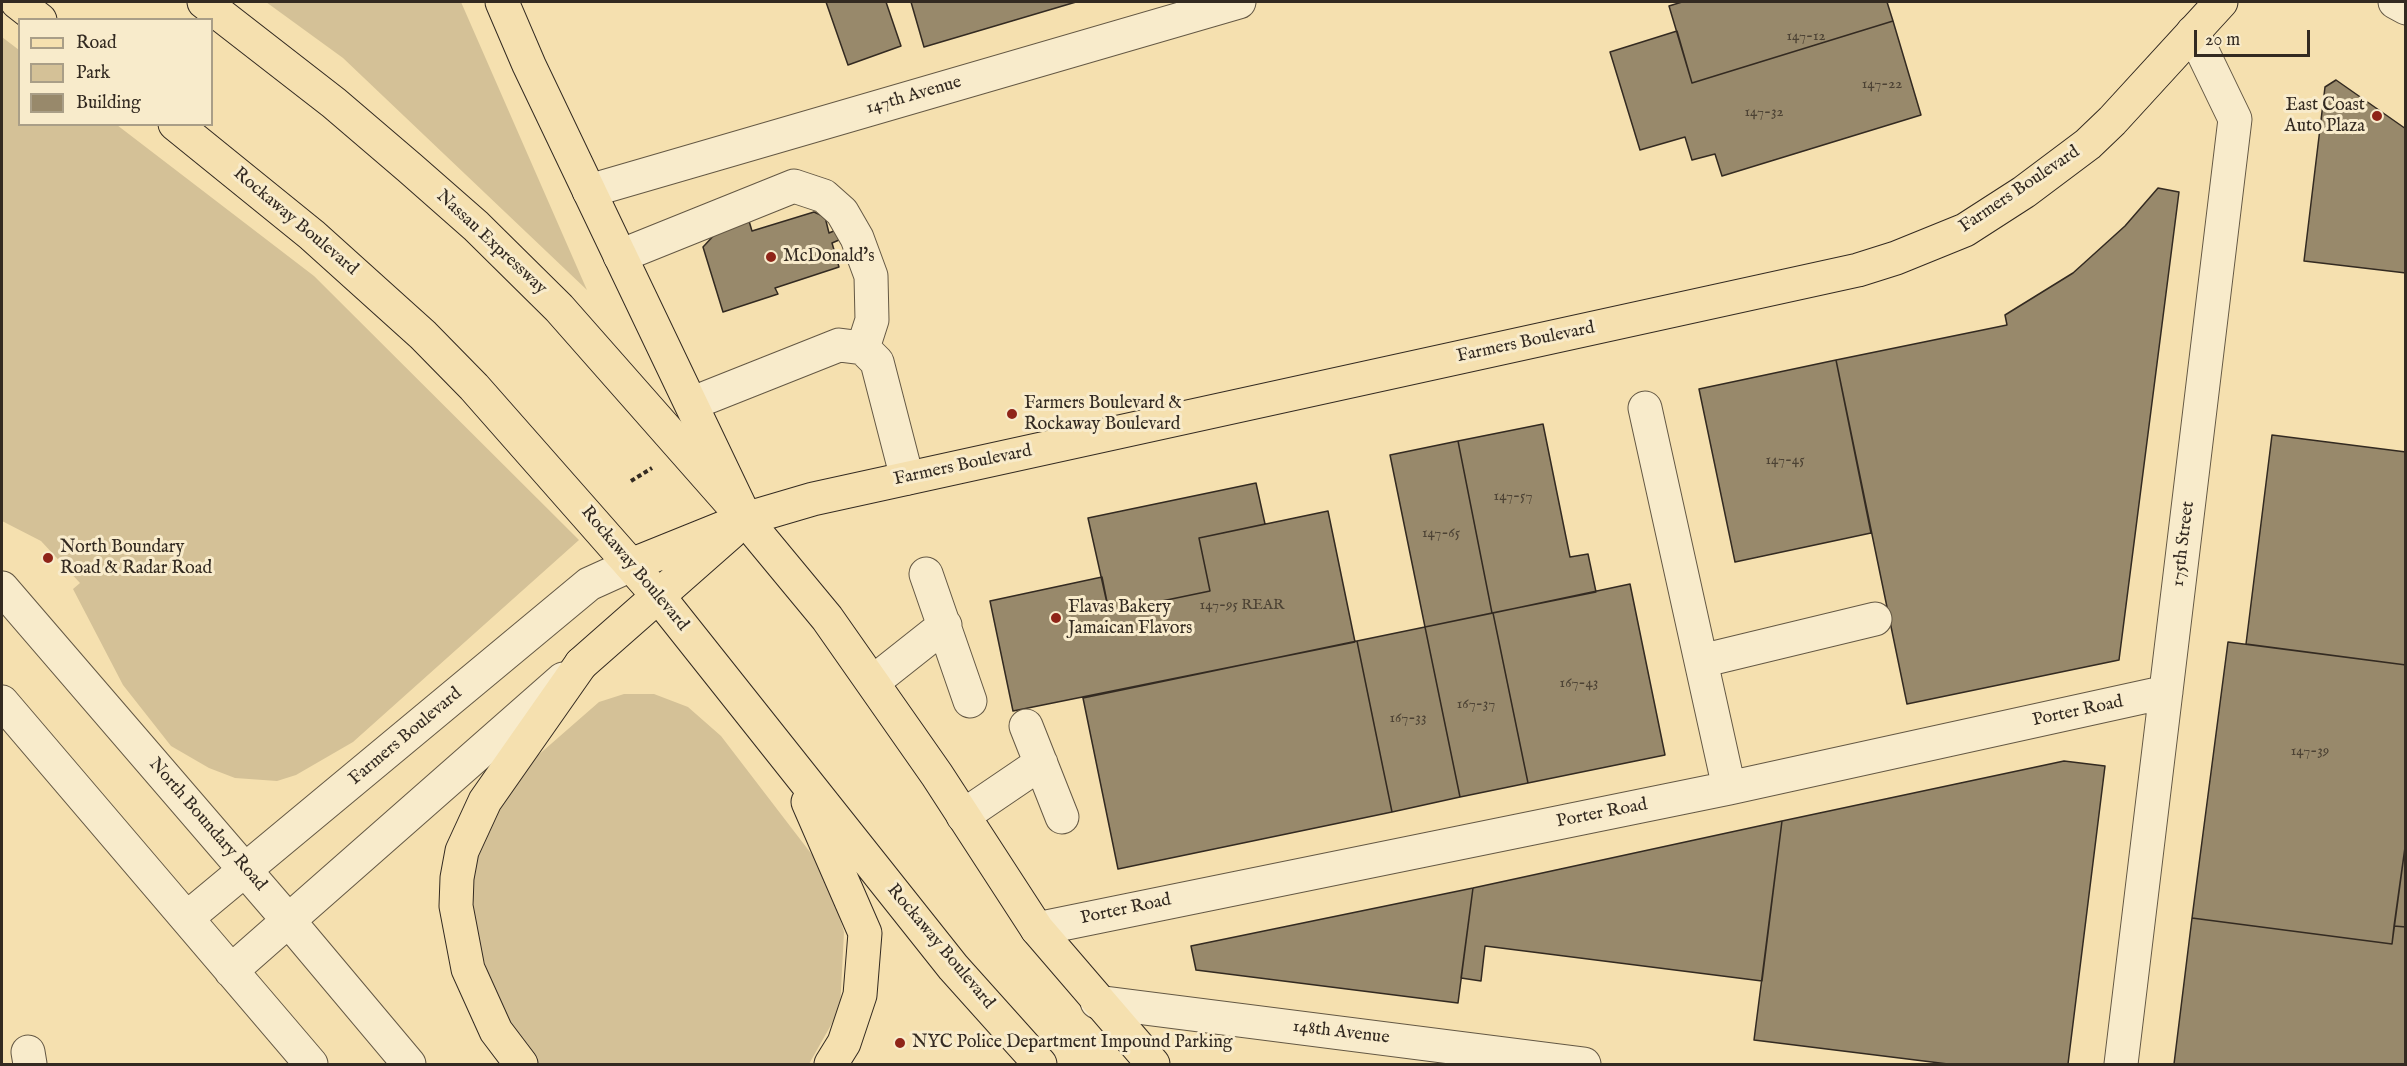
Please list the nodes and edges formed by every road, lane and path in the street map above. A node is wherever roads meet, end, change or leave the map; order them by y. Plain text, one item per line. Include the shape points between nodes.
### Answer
1 (204, 2) edge
2 (502, 2) edge
3 (1239, 2) edge
4 (2221, 2) edge
5 (2395, 2) edge
6 (2406, 9) edge
7 (2193, 32) junction
8 (177, 126) edge
9 (589, 191) junction
10 (620, 256) junction
11 (863, 348) junction
12 (693, 403) junction
13 (1645, 408) dead end
14 (652, 467) dead end
15 (907, 478) junction
16 (631, 481) dead end
17 (745, 519) junction
18 (631, 565) junction
19 (926, 574) dead end
20 (2, 588) edge
21 (659, 597) junction
22 (1875, 619) dead end
23 (945, 625) junction
24 (1701, 661) junction
25 (581, 664) junction
26 (873, 682) junction
27 (2166, 692) junction
28 (970, 701) dead end
29 (2, 702) edge
30 (1026, 726) dead end
31 (789, 760) junction
32 (1041, 763) junction
33 (1729, 788) junction
34 (963, 816) junction
35 (1062, 817) dead end
36 (246, 871) junction
37 (187, 918) junction
38 (288, 920) junction
39 (1037, 930) junction
40 (231, 971) junction
41 (1097, 1002) junction
42 (311, 1065) edge
43 (409, 1065) edge
44 (520, 1065) edge
45 (831, 1065) edge
46 (1040, 1065) edge
47 (1153, 1065) edge
48 (1584, 1065) edge
49 (2121, 1065) edge

1 - 17 main road, Nassau Expressway via 334,103 476,226 559,308
2 - 9 main road
3 - 9 street, 147th Avenue
4 - 7 main road, Farmers Boulevard
5 - 6 street
7 - 15 main road, Farmers Boulevard via 2112,121 2057,168 1965,230 1896,258 1846,273
7 - 27 street, 175th Street via 2235,119
8 - 18 main road, Rockaway Boulevard via 312,235 423,335 498,413
9 - 10 main road
10 - 11 street via 794,186 824,196 842,212 871,276 872,320
10 - 12 main road
11 - 12 street via 839,345
11 - 15 street via 877,362
12 - 17 main road
13 - 24 street
14 - 16 path
15 - 17 main road, Farmers Boulevard
17 - 18 main road, Farmers Boulevard
17 - 21 main road
17 - 26 main road
18 - 21 main road, Rockaway Boulevard
18 - 36 street, Farmers Boulevard via 589,584
19 - 23 street
20 - 36 street, North Boundary Road
21 - 25 main road
21 - 31 main road, Rockaway Boulevard
22 - 24 street
23 - 26 street
23 - 28 street
24 - 33 street
25 - 38 street
25 - 44 main road via 485,801 462,851 457,878 456,906 468,969 496,1031
26 - 34 main road
27 - 33 street, Porter Road
27 - 49 street, 175th Street
29 - 37 street
30 - 32 street
31 - 45 main road via 865,933 860,995 844,1043
31 - 46 main road, Rockaway Boulevard via 953,967
32 - 34 street
32 - 35 street
33 - 39 street, Porter Road
34 - 39 main road
36 - 37 street, Farmers Boulevard
36 - 38 street, North Boundary Road
37 - 40 street
38 - 40 street
38 - 43 street, North Boundary Road
39 - 41 main road
40 - 42 street
41 - 47 main road
41 - 48 street, 148th Avenue

